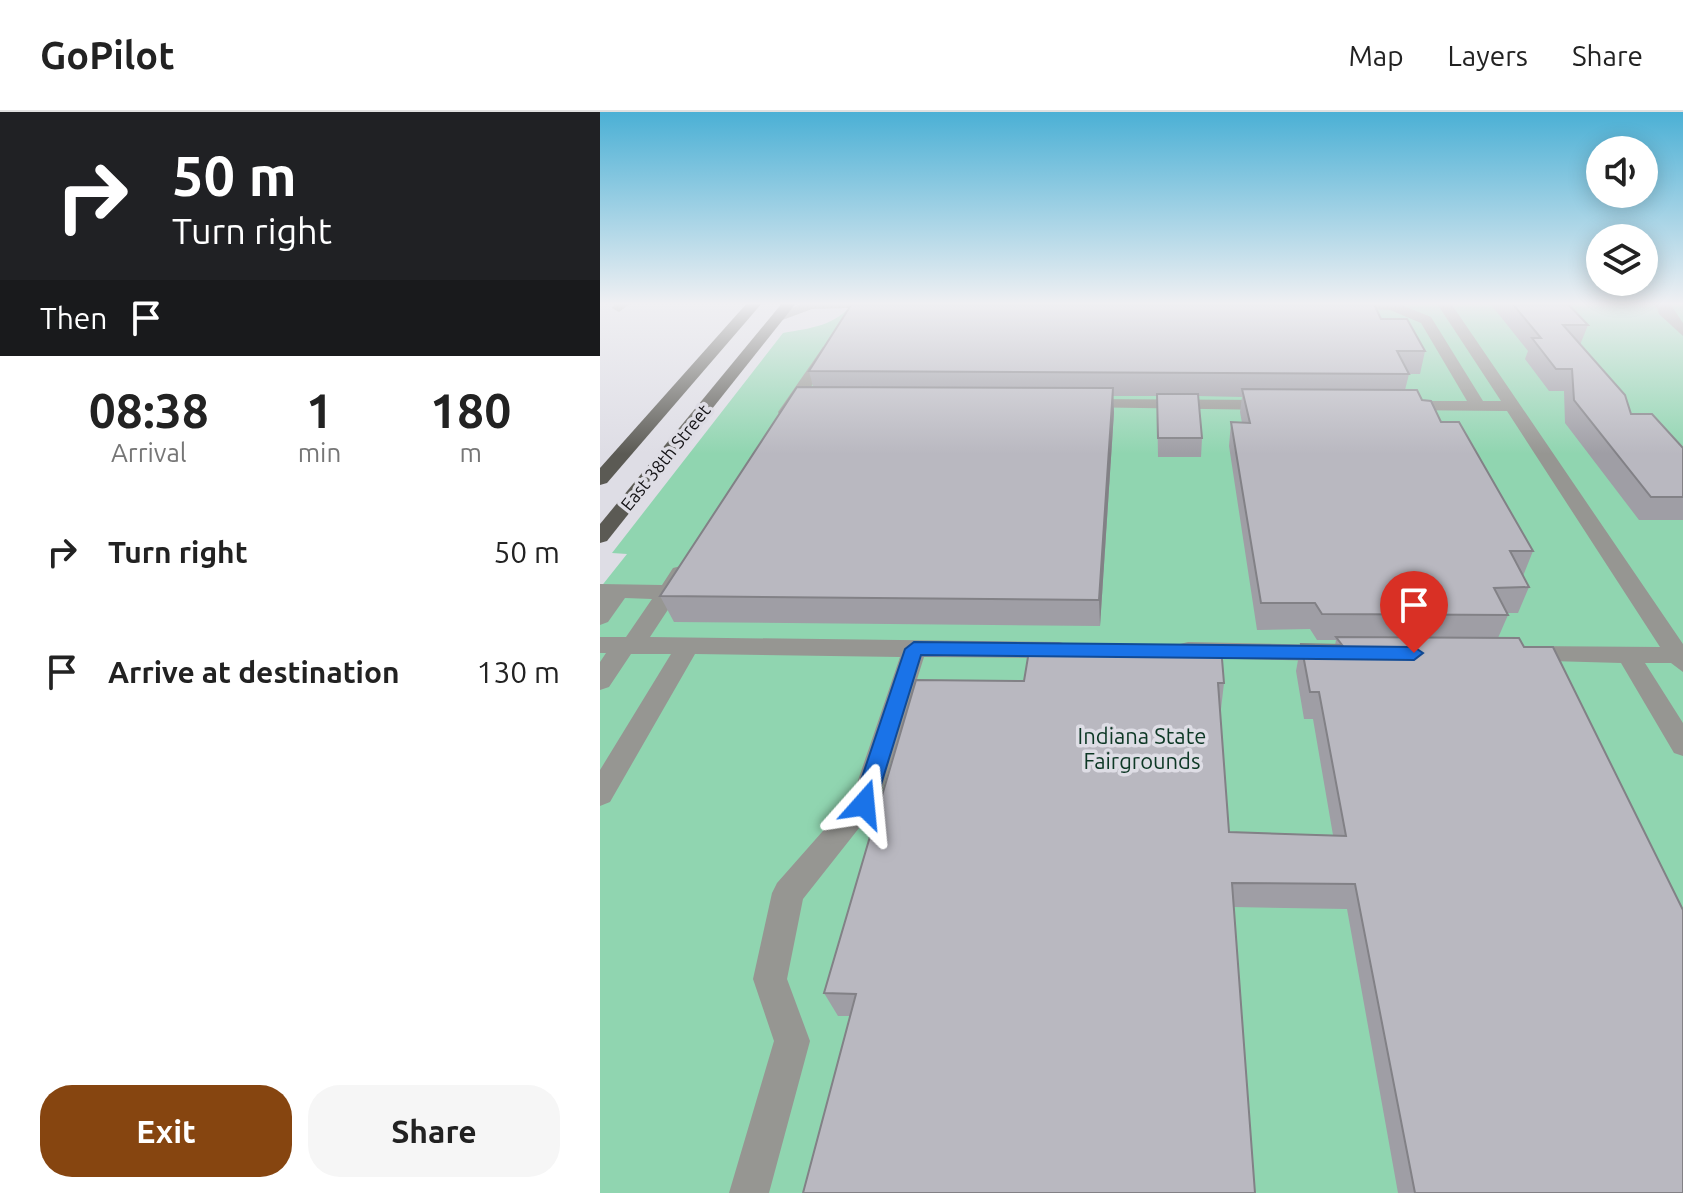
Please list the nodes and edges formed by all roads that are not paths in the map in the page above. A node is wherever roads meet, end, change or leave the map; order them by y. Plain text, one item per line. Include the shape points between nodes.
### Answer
1 (712, 352) edge
2 (749, 352) edge
3 (829, 352) edge
4 (1446, 352) edge
5 (1476, 352) edge
6 (1461, 378) junction
7 (1493, 378) junction
8 (1064, 404) edge
9 (1292, 405) edge
10 (1383, 406) edge
11 (1478, 406) junction
12 (1512, 406) junction
13 (777, 425) edge
14 (600, 479) edge
15 (600, 537) edge
16 (692, 555) edge
17 (609, 591) edge
18 (668, 592) junction
19 (600, 617) edge
20 (619, 645) edge
21 (688, 646) junction
22 (914, 649) junction
23 (1086, 650) edge
24 (1166, 650) edge
25 (1356, 653) edge
26 (1500, 654) edge
27 (1628, 655) junction
28 (1680, 659) edge
29 (600, 681) edge
30 (1683, 746) edge
31 (600, 794) edge
32 (749, 1193) edge

1 - 14 main road, East 38th Street
2 - 15 main road, East 38th Street
3 - 13 lane via 800,402
4 - 6 lane
5 - 7 lane
6 - 7 lane
6 - 11 lane
7 - 12 lane
8 - 9 lane
10 - 11 lane
11 - 12 lane
12 - 28 lane
16 - 18 lane
17 - 18 lane
17 - 19 lane
18 - 20 lane
20 - 21 lane
20 - 29 lane
21 - 22 lane
21 - 31 lane
22 - 23 lane
22 - 32 lane via 864,804 788,893 770,979 792,1041
24 - 25 lane
26 - 27 lane
27 - 28 lane
27 - 30 lane

